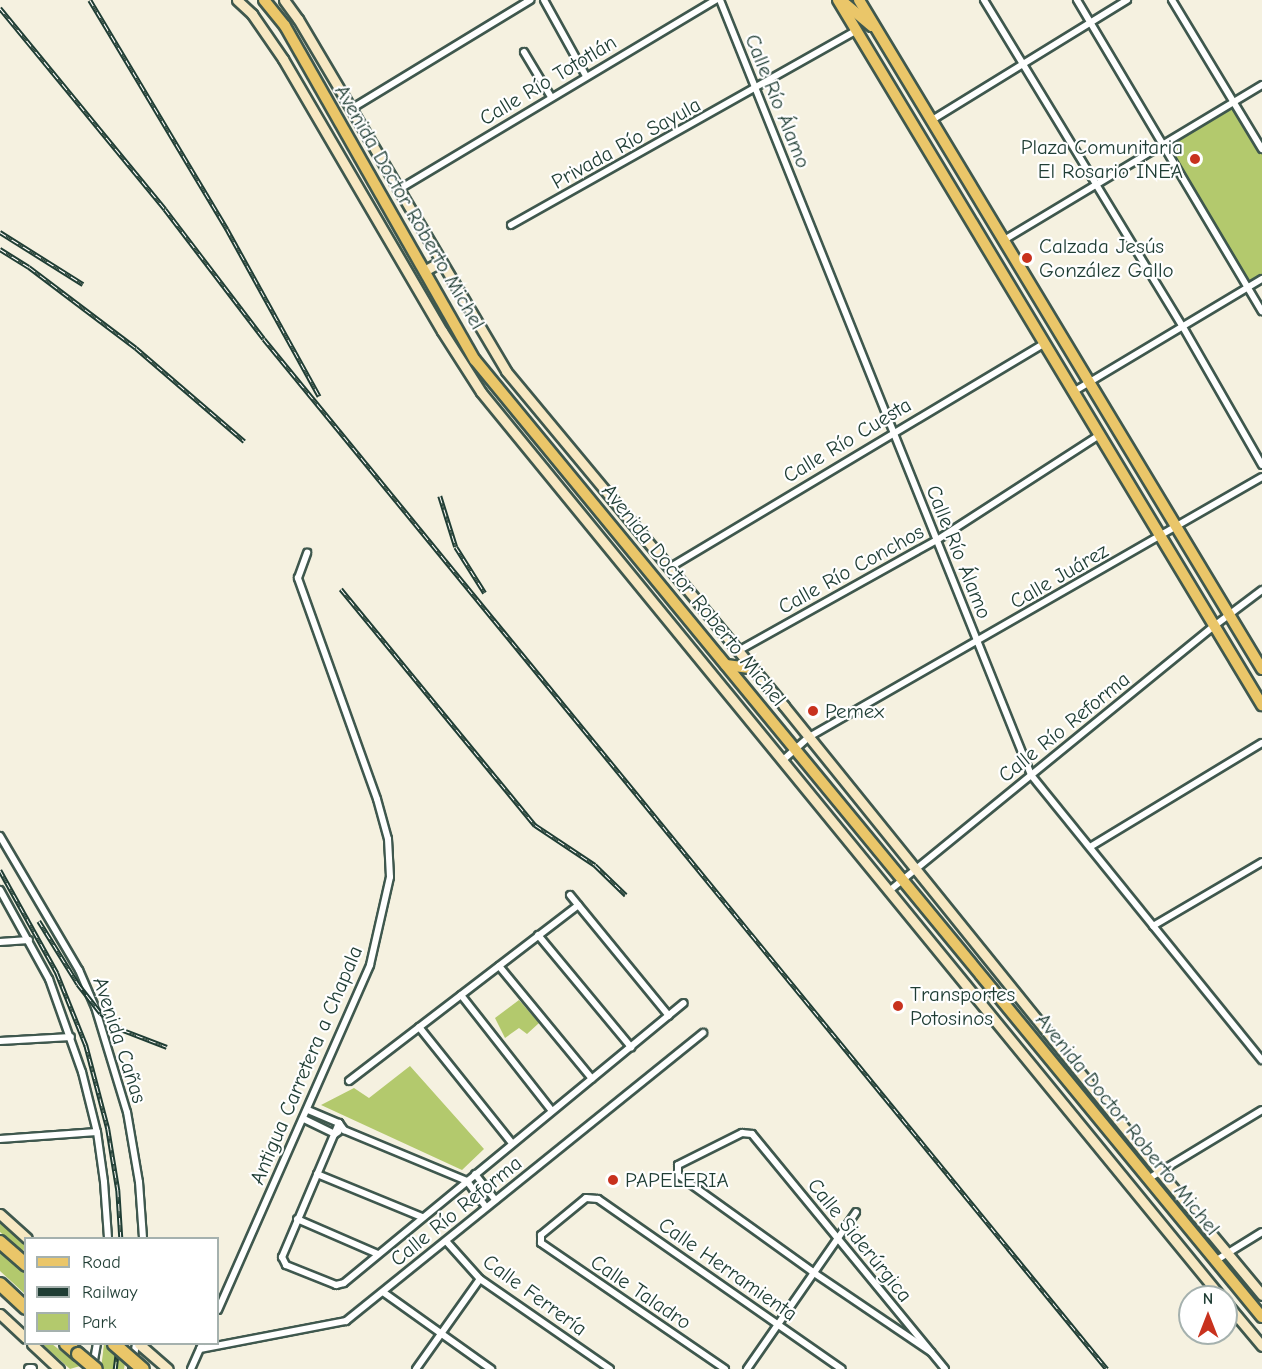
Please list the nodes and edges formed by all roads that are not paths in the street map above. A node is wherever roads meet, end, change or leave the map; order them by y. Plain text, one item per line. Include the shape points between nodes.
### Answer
1 (237, 0) edge
2 (264, 0) edge
3 (284, 0) edge
4 (530, 0) edge
5 (544, 0) edge
6 (718, 0) edge
7 (839, 0) edge
8 (860, 0) edge
9 (984, 0) edge
10 (1077, 0) edge
11 (1127, 0) edge
12 (1172, 0) edge
13 (1090, 22) junction
14 (876, 30) junction
15 (855, 31) junction
16 (525, 52) dead end
17 (1023, 64) junction
18 (586, 76) junction
19 (1262, 85) edge
20 (756, 89) junction
21 (551, 97) junction
22 (1234, 102) junction
23 (351, 109) junction
24 (932, 120) junction
25 (1163, 145) junction
26 (1262, 149) edge
27 (356, 152) junction
28 (342, 159) junction
29 (1096, 185) junction
30 (398, 190) junction
31 (512, 225) dead end
32 (1005, 240) junction
33 (440, 262) junction
34 (424, 271) junction
35 (1262, 279) edge
36 (1248, 288) junction
37 (1262, 310) edge
38 (1183, 327) junction
39 (1043, 344) junction
40 (1090, 383) junction
41 (1073, 392) junction
42 (894, 434) junction
43 (1099, 435) junction
44 (1262, 465) edge
45 (1262, 477) edge
46 (1176, 525) junction
47 (1160, 537) junction
48 (937, 540) junction
49 (306, 553) dead end
50 (669, 568) junction
51 (656, 579) junction
52 (642, 590) junction
53 (1262, 590) edge
54 (1229, 615) junction
55 (1214, 626) junction
56 (977, 641) junction
57 (738, 651) junction
58 (726, 665) junction
59 (752, 668) junction
60 (1262, 669) edge
61 (1262, 705) edge
62 (809, 737) junction
63 (1262, 743) edge
64 (795, 749) junction
65 (782, 761) junction
66 (1032, 776) junction
67 (1, 840) edge
68 (1090, 847) junction
69 (1262, 862) edge
70 (916, 869) junction
71 (903, 880) junction
72 (0, 890) edge
73 (889, 891) junction
74 (570, 895) dead end
75 (578, 905) junction
76 (1154, 926) junction
77 (538, 935) junction
78 (29, 940) junction
79 (0, 942) edge
80 (499, 966) junction
81 (461, 995) junction
82 (684, 1003) dead end
83 (669, 1016) junction
84 (419, 1027) junction
85 (703, 1034) dead end
86 (70, 1037) junction
87 (0, 1041) edge
88 (631, 1047) junction
89 (1262, 1060) edge
90 (592, 1079) junction
91 (349, 1081) dead end
92 (308, 1110) junction
93 (1262, 1110) edge
94 (552, 1111) junction
95 (304, 1119) junction
96 (339, 1123) junction
97 (344, 1130) junction
98 (97, 1132) junction
99 (335, 1134) junction
100 (0, 1139) edge
101 (512, 1143) junction
102 (1160, 1172) junction
103 (317, 1174) junction
104 (475, 1174) junction
105 (1148, 1180) junction
106 (466, 1181) junction
107 (593, 1197) joint
108 (495, 1200) junction
109 (486, 1207) junction
110 (856, 1212) dead end
111 (0, 1214) edge
112 (422, 1217) junction
113 (297, 1219) junction
114 (1262, 1232) edge
115 (25, 1237) edge
116 (108, 1237) edge
117 (143, 1237) edge
118 (837, 1237) junction
119 (446, 1241) junction
120 (0, 1242) edge
121 (1228, 1253) junction
122 (378, 1254) junction
123 (1215, 1261) junction
124 (24, 1263) edge
125 (813, 1272) junction
126 (480, 1279) junction
127 (0, 1284) edge
128 (1211, 1285) edge
129 (383, 1292) junction
130 (1262, 1295) edge
131 (24, 1306) edge
132 (219, 1308) edge
133 (0, 1314) edge
134 (1238, 1317) edge
135 (1262, 1317) edge
136 (778, 1323) junction
137 (440, 1333) junction
138 (24, 1336) edge
139 (219, 1343) edge
140 (33, 1345) edge
141 (67, 1345) edge
142 (97, 1345) edge
143 (115, 1345) edge
144 (137, 1345) edge
145 (138, 1345) edge
146 (201, 1346) edge
147 (1262, 1346) edge
148 (931, 1352) junction
149 (59, 1369) edge
150 (94, 1369) edge
151 (132, 1369) edge
152 (144, 1369) edge
153 (168, 1369) edge
154 (191, 1369) edge
155 (416, 1369) edge
156 (491, 1369) edge
157 (610, 1369) edge
158 (725, 1369) edge
159 (747, 1369) edge
160 (842, 1369) edge
161 (945, 1369) edge

1 - 28 main road, Avenida Doctor Roberto Michel via 268,34
2 - 27 main road, Avenida Doctor Roberto Michel via 285,27
3 - 23 main road, Avenida Doctor Roberto Michel
4 - 23 street
5 - 18 street
6 - 18 street, Calle Río Tototlán
6 - 20 street, Calle Río Álamo
7 - 14 main road
7 - 15 main road
8 - 14 main road
9 - 17 street
10 - 13 street
11 - 13 street
12 - 22 street
13 - 17 street
13 - 25 street
14 - 24 main road
15 - 20 street, Privada Río Sayula
15 - 39 main road
16 - 21 street
17 - 24 street
17 - 29 street
18 - 21 street, Calle Río Tototlán
19 - 22 street
20 - 31 street, Privada Río Sayula
20 - 42 street, Calle Río Álamo
21 - 30 street, Calle Río Tototlán
22 - 25 street
22 - 26 street
23 - 30 main road, Avenida Doctor Roberto Michel
24 - 32 main road
25 - 29 street
25 - 36 street
27 - 28 main road
27 - 34 main road, Avenida Doctor Roberto Michel
28 - 52 main road, Avenida Doctor Roberto Michel via 481,392
29 - 32 street
29 - 38 street
30 - 33 main road, Avenida Doctor Roberto Michel
32 - 40 main road
33 - 34 main road
33 - 50 main road, Avenida Doctor Roberto Michel via 502,366
34 - 51 main road, Avenida Doctor Roberto Michel via 475,360
35 - 36 street
36 - 37 street
36 - 38 street
38 - 40 street
38 - 44 street
39 - 41 main road
39 - 42 street, Calle Río Cuesta
40 - 41 street
40 - 46 main road
41 - 43 main road
42 - 48 street, Calle Río Álamo
42 - 50 street, Calle Río Cuesta
43 - 47 main road
43 - 48 street, Calle Río Conchos
45 - 46 street, Calle Juárez
46 - 47 street, Calle Juárez
46 - 54 main road
47 - 55 main road
47 - 56 street, Calle Juárez
48 - 56 street, Calle Río Álamo
48 - 57 street, Calle Río Conchos
49 - 92 street, Antigua Carretera a Chapala via 298,578 377,798 391,858 370,965
50 - 57 main road, Avenida Doctor Roberto Michel
51 - 52 main road
51 - 58 main road, Avenida Doctor Roberto Michel
52 - 65 main road, Avenida Doctor Roberto Michel
53 - 54 street, Calle Río Reforma
54 - 55 street, Calle Río Reforma
54 - 60 main road
55 - 61 main road
55 - 66 street, Calle Río Reforma
56 - 62 street, Calle Juárez
56 - 66 street, Calle Río Álamo
57 - 59 main road, Avenida Doctor Roberto Michel
58 - 59 main road
58 - 64 main road, Avenida Doctor Roberto Michel
59 - 62 main road, Avenida Doctor Roberto Michel
62 - 64 street, Calle Juárez
62 - 70 main road, Avenida Doctor Roberto Michel
63 - 68 street
64 - 65 street, Calle Juárez
64 - 71 main road, Avenida Doctor Roberto Michel
65 - 73 main road, Avenida Doctor Roberto Michel
66 - 68 street, Calle Río Álamo
66 - 70 street, Calle Río Reforma
67 - 117 street, Avenida Cañas via 79,970 95,1007 127,1112 139,1182
68 - 76 street, Calle Río Álamo
69 - 76 street
70 - 71 street, Calle Río Reforma
70 - 102 main road, Avenida Doctor Roberto Michel
71 - 73 street, Calle Río Reforma
71 - 105 main road, Avenida Doctor Roberto Michel
72 - 78 street
73 - 128 main road, Avenida Doctor Roberto Michel
74 - 75 street
75 - 77 street
75 - 83 street
76 - 89 street, Calle Río Álamo
77 - 80 street
77 - 88 street
78 - 79 street
78 - 86 street via 49,979
80 - 81 street
80 - 90 street
81 - 84 street
81 - 94 street
82 - 83 street
83 - 88 street
84 - 91 street
84 - 101 street
85 - 108 street, Calle Río Reforma
86 - 87 street
86 - 98 street
88 - 90 street
90 - 94 street
92 - 95 street, Antigua Carretera a Chapala
92 - 96 street
93 - 102 street
94 - 101 street
95 - 99 street
95 - 132 street, Antigua Carretera a Chapala
96 - 97 street
96 - 99 street
97 - 99 street
97 - 106 street
98 - 100 street
98 - 116 street
99 - 103 street
101 - 104 street
102 - 105 street
102 - 121 main road, Avenida Doctor Roberto Michel
103 - 112 street
103 - 113 street
104 - 106 street
104 - 108 street
105 - 123 main road, Avenida Doctor Roberto Michel
106 - 109 street
106 - 112 street
107 - 136 street, Calle Herramienta
107 - 158 street, Calle Taladro via 586,1198 541,1235 539,1241
108 - 109 street, Calle Río Reforma
109 - 119 street, Calle Río Reforma
110 - 118 street
111 - 115 main road
112 - 122 street
113 - 122 street
113 - 122 street via 282,1254 286,1265 336,1285 344,1283
114 - 121 street
118 - 125 street
118 - 125 street, Calle Siderúrgica via 749,1133 680,1163 678,1175
118 - 148 street, Calle Siderúrgica
119 - 126 street, Calle Ferrería
119 - 129 street, Calle Río Reforma
120 - 124 highway
121 - 123 street
121 - 130 main road, Avenida Doctor Roberto Michel
123 - 135 main road, Avenida Doctor Roberto Michel
125 - 136 street
125 - 148 street
126 - 137 street
126 - 157 street, Calle Ferrería
127 - 131 highway
129 - 137 street
129 - 139 street, Calle Río Reforma via 346,1321
133 - 138 main road
134 - 147 main road
136 - 159 street
136 - 160 street, Calle Herramienta
137 - 155 street
137 - 156 street
140 - 149 main road
141 - 150 highway, bridge
142 - 150 street
143 - 152 highway, bridge
144 - 151 street
145 - 153 main road
146 - 154 street
148 - 161 street, Calle Siderúrgica

